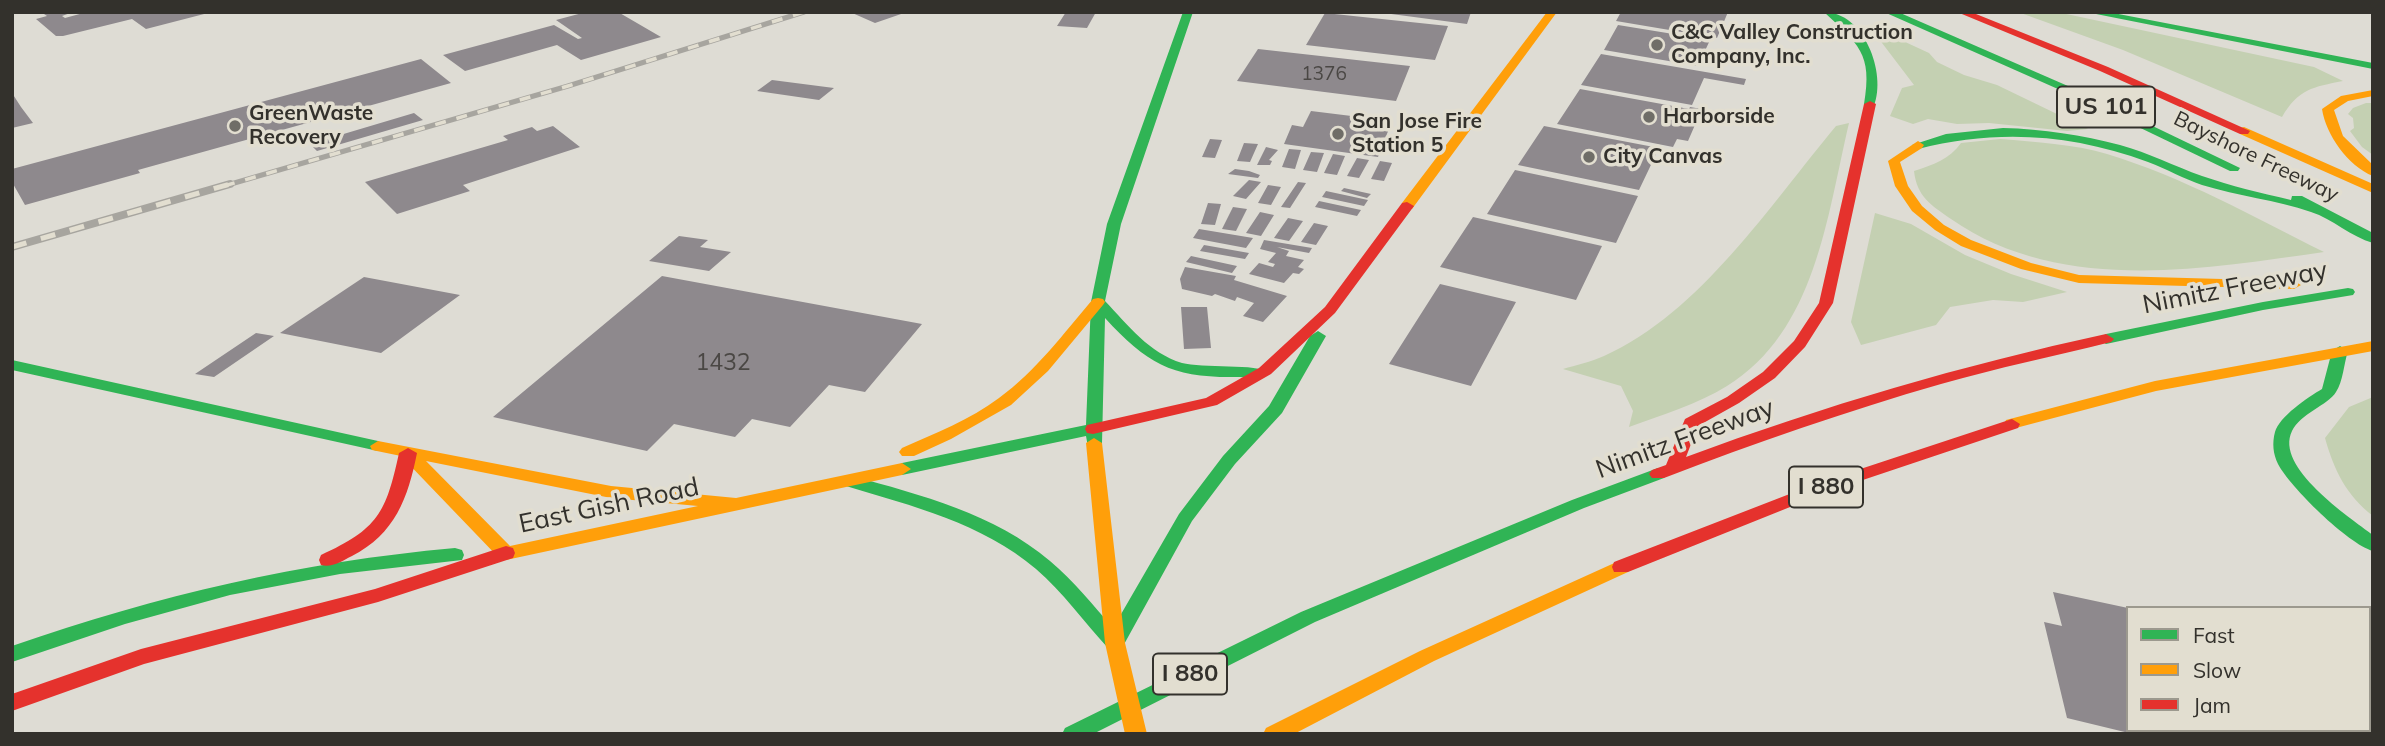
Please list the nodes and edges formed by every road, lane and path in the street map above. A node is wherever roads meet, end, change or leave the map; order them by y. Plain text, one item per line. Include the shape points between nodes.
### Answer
1 (1188, 12) edge
2 (1552, 12) edge
3 (1829, 12) edge
4 (1889, 12) edge
5 (1962, 12) edge
6 (2091, 12) edge
7 (2373, 66) edge
8 (2373, 93) edge
9 (2373, 172) edge
10 (2373, 190) edge
11 (2319, 210) junction
12 (2373, 239) edge
13 (1098, 302) junction
14 (1330, 310) junction
15 (2373, 346) edge
16 (2340, 351) junction
17 (12, 365) edge
18 (1265, 372) junction
19 (1093, 429) junction
20 (408, 453) junction
21 (1673, 468) junction
22 (846, 481) junction
23 (736, 504) junction
24 (2373, 545) edge
25 (506, 554) junction
26 (314, 568) junction
27 (1115, 643) junction
28 (12, 654) edge
29 (12, 703) edge
30 (1073, 734) edge
31 (1136, 734) edge
32 (1274, 734) edge

1 - 13 main road via 1114,224
2 - 14 main road
3 - 21 main road via 1849,27 1868,51 1875,83 1826,303 1812,332 1771,376 1691,423
4 - 11 main road, Bayshore Freeway / US 101 via 2080,95
5 - 10 main road, Bayshore Freeway / US 101 via 2104,69
6 - 7 main road
8 - 9 main road via 2345,98 2328,109 2327,121 2337,139
11 - 12 main road, Bayshore Freeway / US 101
11 - 21 main road, Nimitz Freeway / I 880 via 2207,183 2145,157 2046,134 1983,131 1914,145 1894,160 1894,173 1905,196 1929,220 1984,251 2046,273 2117,281 2264,282 2354,291 2022,356 1845,408
13 - 18 main road via 1156,358 1208,372
13 - 19 main road
13 - 22 main road via 1016,393 965,426
14 - 18 main road, East Gish Road
14 - 27 main road via 1276,409 1185,518
15 - 16 main road, I 880
16 - 24 main road via 2329,391 2308,404 2283,430 2282,453 2331,512
16 - 32 main road, I 880 via 2126,392 2005,426 1850,478 1712,529 1553,597
17 - 20 main road
18 - 19 main road, East Gish Road via 1211,402
19 - 22 main road, East Gish Road
19 - 27 main road
20 - 23 main road via 611,492
20 - 25 main road, East Gish Road
20 - 26 main road via 402,487 387,521 368,540
21 - 30 main road, Nimitz Freeway / I 880 via 1308,617
22 - 23 main road, East Gish Road
22 - 27 main road via 956,513 1008,538 1043,565
23 - 25 main road, East Gish Road
25 - 26 main road
25 - 29 main road via 378,595 141,657
26 - 28 main road via 183,597
27 - 31 main road

